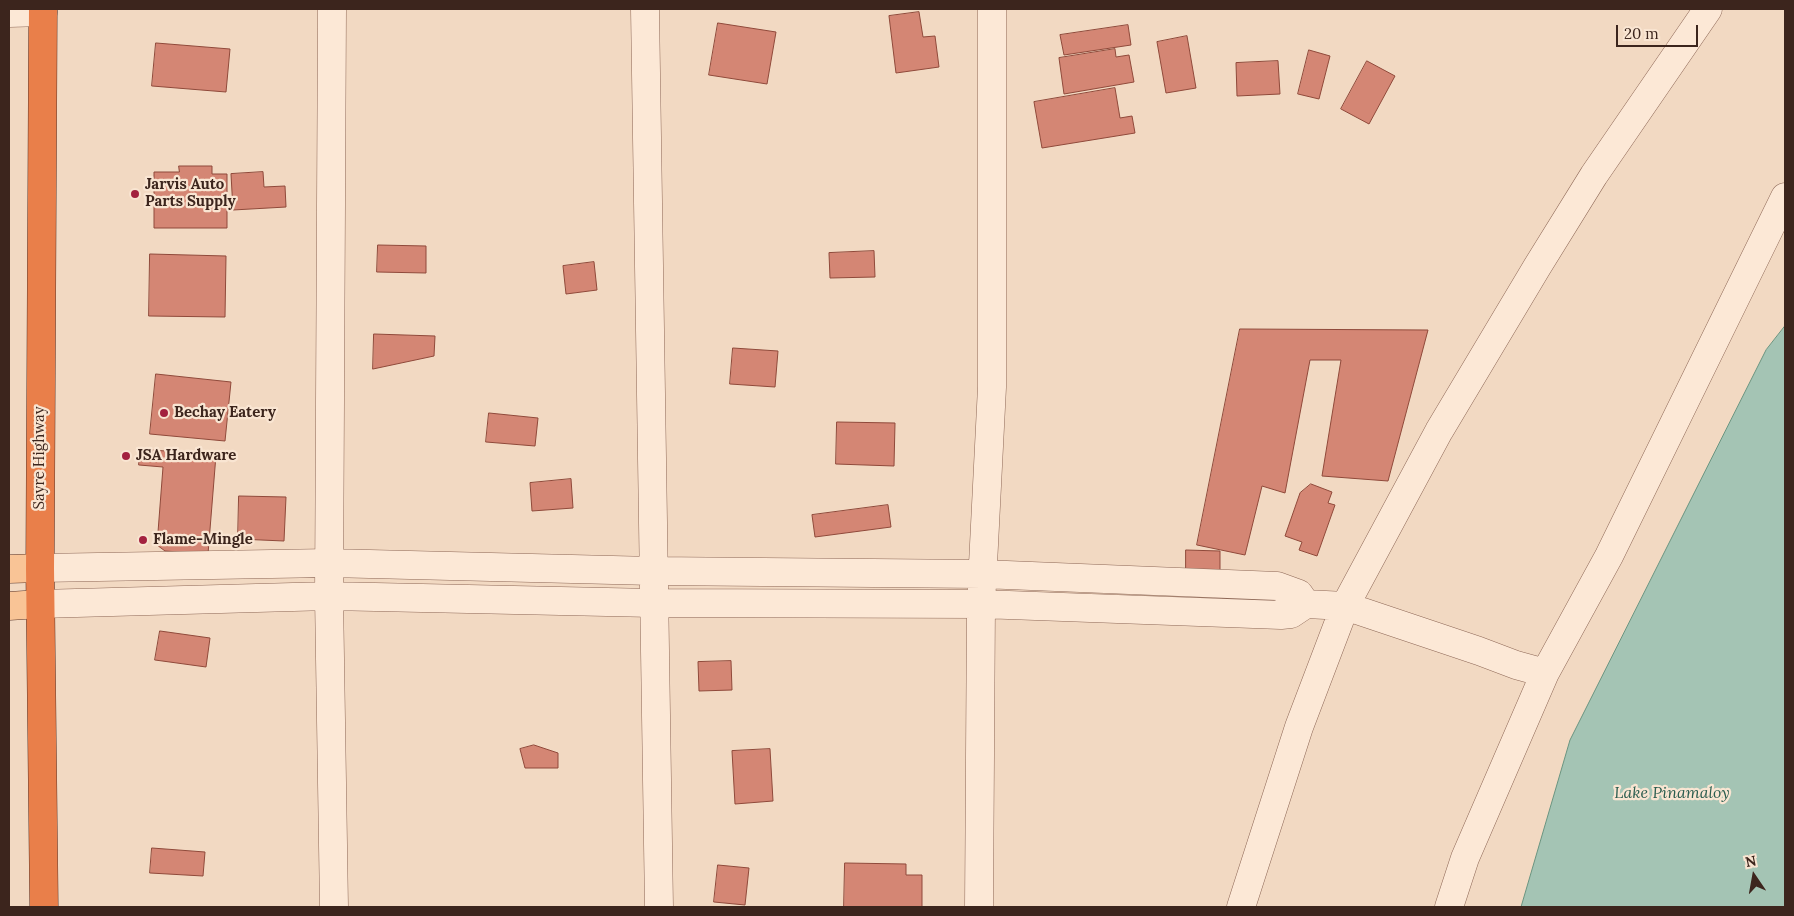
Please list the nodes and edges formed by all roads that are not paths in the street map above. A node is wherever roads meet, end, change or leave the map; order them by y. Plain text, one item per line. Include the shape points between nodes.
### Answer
1 (332, 9) edge
2 (645, 9) edge
3 (992, 9) edge
4 (1708, 9) edge
5 (43, 10) edge
6 (9, 13) edge
7 (1785, 197) edge
8 (329, 564) junction
9 (9, 568) edge
10 (40, 568) junction
11 (653, 571) junction
12 (982, 574) junction
13 (329, 596) junction
14 (654, 603) junction
15 (40, 604) junction
16 (981, 604) junction
17 (1306, 604) junction
18 (9, 606) edge
19 (1346, 606) junction
20 (1545, 673) junction
21 (44, 907) edge
22 (334, 907) edge
23 (659, 907) edge
24 (979, 907) edge
25 (1241, 907) edge
26 (1449, 907) edge

1 - 8 street
2 - 11 street
3 - 12 street via 992,387
4 - 19 street via 1594,175 1537,267 1439,431
5 - 6 street
5 - 10 highway, Sayre Highway
7 - 20 street via 1614,547
8 - 10 street
8 - 11 street
8 - 13 street
9 - 10 main road
10 - 15 highway, Sayre Highway
11 - 12 street
11 - 14 street
12 - 16 street
12 - 17 street via 1277,586 1299,594
13 - 14 street
13 - 15 street
13 - 22 street
14 - 16 street
14 - 23 street
15 - 18 main road
15 - 21 highway, Sayre Highway
16 - 17 street via 1281,615 1291,614
16 - 24 street
17 - 19 street
19 - 20 street
19 - 25 street via 1299,727
20 - 26 street via 1465,858

